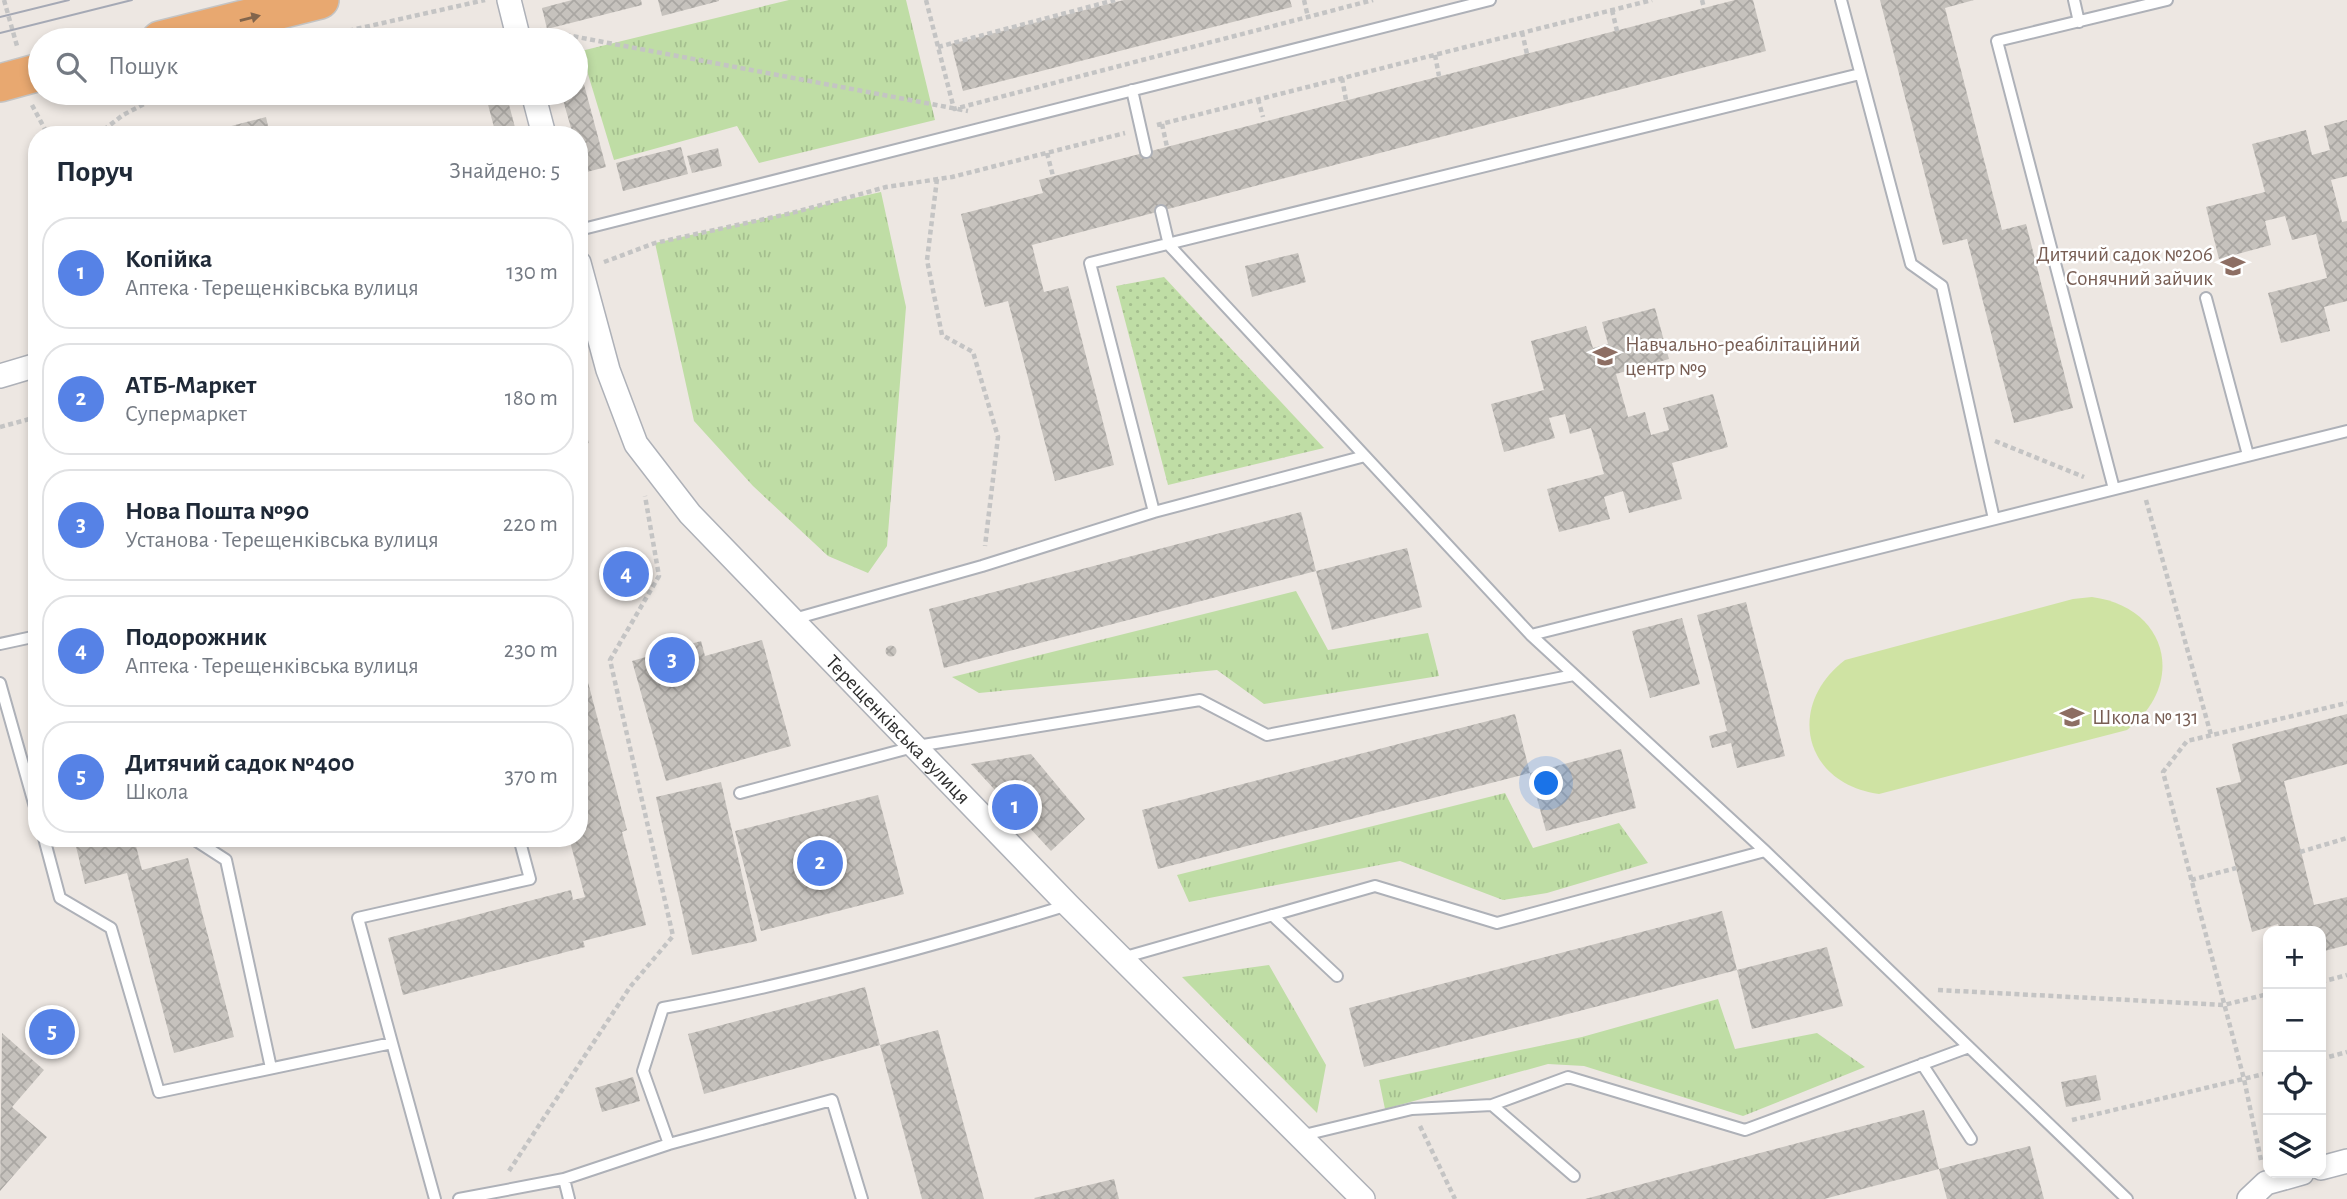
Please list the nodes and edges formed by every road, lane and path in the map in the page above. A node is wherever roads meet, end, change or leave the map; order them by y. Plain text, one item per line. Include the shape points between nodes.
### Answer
1 (320, 0) edge
2 (485, 0) edge
3 (509, 0) edge
4 (926, 0) edge
5 (1115, 0) edge
6 (1304, 0) edge
7 (1373, 0) edge
8 (1490, 0) edge
9 (1652, 0) edge
10 (1702, 0) edge
11 (1841, 0) edge
12 (2074, 0) edge
13 (2168, 0) edge
14 (1704, 8) dead end
15 (1612, 10) junction
16 (1308, 17) junction
17 (2079, 22) junction
18 (208, 28) edge
19 (360, 28) edge
20 (516, 28) edge
21 (1617, 31) dead end
22 (1522, 33) junction
23 (588, 45) edge
24 (938, 47) junction
25 (1527, 54) dead end
26 (1435, 55) junction
27 (1860, 74) junction
28 (1439, 76) dead end
29 (1342, 78) junction
30 (1132, 90) junction
31 (1258, 99) junction
32 (1346, 100) dead end
33 (38, 105) edge
34 (142, 105) edge
35 (536, 105) edge
36 (954, 108) junction
37 (1263, 117) dead end
38 (1011, 120) junction
39 (1162, 124) junction
40 (45, 126) edge
41 (109, 126) edge
42 (542, 126) edge
43 (1141, 129) junction
44 (1167, 146) dead end
45 (1146, 152) dead end
46 (1047, 153) junction
47 (1053, 176) dead end
48 (937, 179) junction
49 (1161, 211) dead end
50 (588, 228) edge
51 (1168, 245) junction
52 (588, 264) edge
53 (588, 296) edge
54 (2206, 298) dead end
55 (28, 368) edge
56 (0, 376) edge
57 (28, 419) edge
58 (0, 427) edge
59 (2347, 430) edge
60 (1975, 433) junction
61 (636, 444) junction
62 (1364, 456) junction
63 (2248, 456) junction
64 (2114, 489) junction
65 (2149, 510) dead end
66 (1154, 512) junction
67 (1994, 519) junction
68 (982, 566) junction
69 (794, 619) junction
70 (1531, 635) junction
71 (28, 638) edge
72 (0, 644) edge
73 (1574, 675) junction
74 (0, 683) edge
75 (2347, 703) edge
76 (2211, 735) junction
77 (917, 746) junction
78 (28, 782) edge
79 (740, 793) dead end
80 (2347, 838) edge
81 (46, 847) edge
82 (206, 847) edge
83 (521, 847) edge
84 (1765, 851) junction
85 (2300, 852) dead end
86 (2236, 868) dead end
87 (2191, 880) junction
88 (1068, 905) junction
89 (1272, 915) junction
90 (1122, 958) junction
91 (2347, 975) edge
92 (1337, 976) dead end
93 (2326, 981) edge
94 (1909, 990) junction
95 (2263, 995) edge
96 (2224, 1005) junction
97 (392, 1043) junction
98 (1969, 1047) junction
99 (2347, 1052) edge
100 (2326, 1058) edge
101 (1922, 1064) junction
102 (271, 1068) junction
103 (2263, 1074) edge
104 (2244, 1079) junction
105 (1492, 1105) junction
106 (1412, 1109) junction
107 (2049, 1125) junction
108 (1298, 1137) junction
109 (1971, 1139) dead end
110 (669, 1144) junction
111 (2347, 1161) edge
112 (2326, 1167) edge
113 (1574, 1176) dead end
114 (2284, 1178) edge
115 (564, 1179) junction
116 (2266, 1183) junction
117 (495, 1192) junction
118 (435, 1199) edge
119 (459, 1199) edge
120 (569, 1199) edge
121 (862, 1199) edge
122 (1363, 1199) edge
123 (1455, 1199) edge
124 (2127, 1199) edge
125 (2249, 1199) edge

18 -> 1 highway
2 - 19 path
3 - 20 street
4 - 24 path
5 - 24 path
6 - 16 path
7 - 16 path
8 - 30 lane
9 - 15 path
10 - 14 path
11 - 27 lane
12 - 17 lane
13 - 17 lane
15 - 21 path
15 - 22 path
16 - 36 path
17 - 64 lane via 1997,41
22 - 25 path
22 - 26 path
23 - 36 path
24 - 36 path
26 - 28 path
26 - 29 path
27 - 51 lane
27 - 60 lane via 1911,264 1942,286
29 - 31 path
29 - 32 path
30 - 38 lane
30 - 43 lane
31 - 37 path
31 - 39 path
33 - 40 path
34 - 41 path
35 - 42 street
36 - 38 path
38 - 50 lane
39 - 43 path
39 - 44 path
43 - 45 lane
43 - 46 path
46 - 47 path
46 - 48 path
48 - 52 path via 654,243
48 - 68 path via 927,260 942,335 972,352 998,437
49 - 51 lane
51 - 62 lane
51 - 66 lane via 1090,263
53 - 61 street, Терещенківська вулиця via 608,370
54 - 63 lane
55 - 56 street
57 - 58 path
59 - 63 lane
60 - 64 path
60 - 67 lane
61 - 69 street, Терещенківська вулиця via 690,514
61 - 117 path via 659,576 610,660 673,936 630,987
62 - 66 lane
62 - 70 lane
63 - 64 lane
64 - 67 lane
65 - 76 path
66 - 68 lane
67 - 70 lane
68 - 69 lane
69 - 77 street, Терещенківська вулиця
70 - 73 lane
71 - 72 lane
73 - 77 lane via 1267,735 1200,700
73 - 84 lane
74 - 78 lane
75 - 76 path
76 - 87 path via 2187,741 2163,772
77 - 79 lane
77 - 88 street, Терещенківська вулиця
80 - 85 path
81 - 102 lane via 60,898 111,928 159,1092
82 - 102 lane via 226,860
83 - 97 lane via 530,879 358,918
84 - 89 lane via 1497,923 1375,886
84 - 94 lane
86 - 87 path
87 - 96 path
88 - 90 street, Терещенківська вулиця
88 - 110 lane via 748,993 663,1008 643,1071
89 - 90 lane
89 - 92 lane
90 - 108 street, Терещенківська вулиця
91 - 93 path
94 - 96 path
94 - 98 lane
95 - 96 path
96 - 104 path
97 - 102 lane
97 - 118 lane
98 - 101 lane
98 - 107 lane
99 - 100 path
101 - 105 lane via 1745,1130 1568,1077
101 - 109 lane
103 - 104 path
104 - 107 path
104 - 116 path
105 - 106 lane
105 - 113 lane
106 - 108 lane
106 - 123 path
107 - 124 lane
108 - 122 street, Терещенківська вулиця
110 - 115 lane
110 - 121 lane via 832,1100
111 - 112 street
114 - 116 street
115 - 117 lane
115 - 120 lane
116 - 125 street
117 - 119 lane

